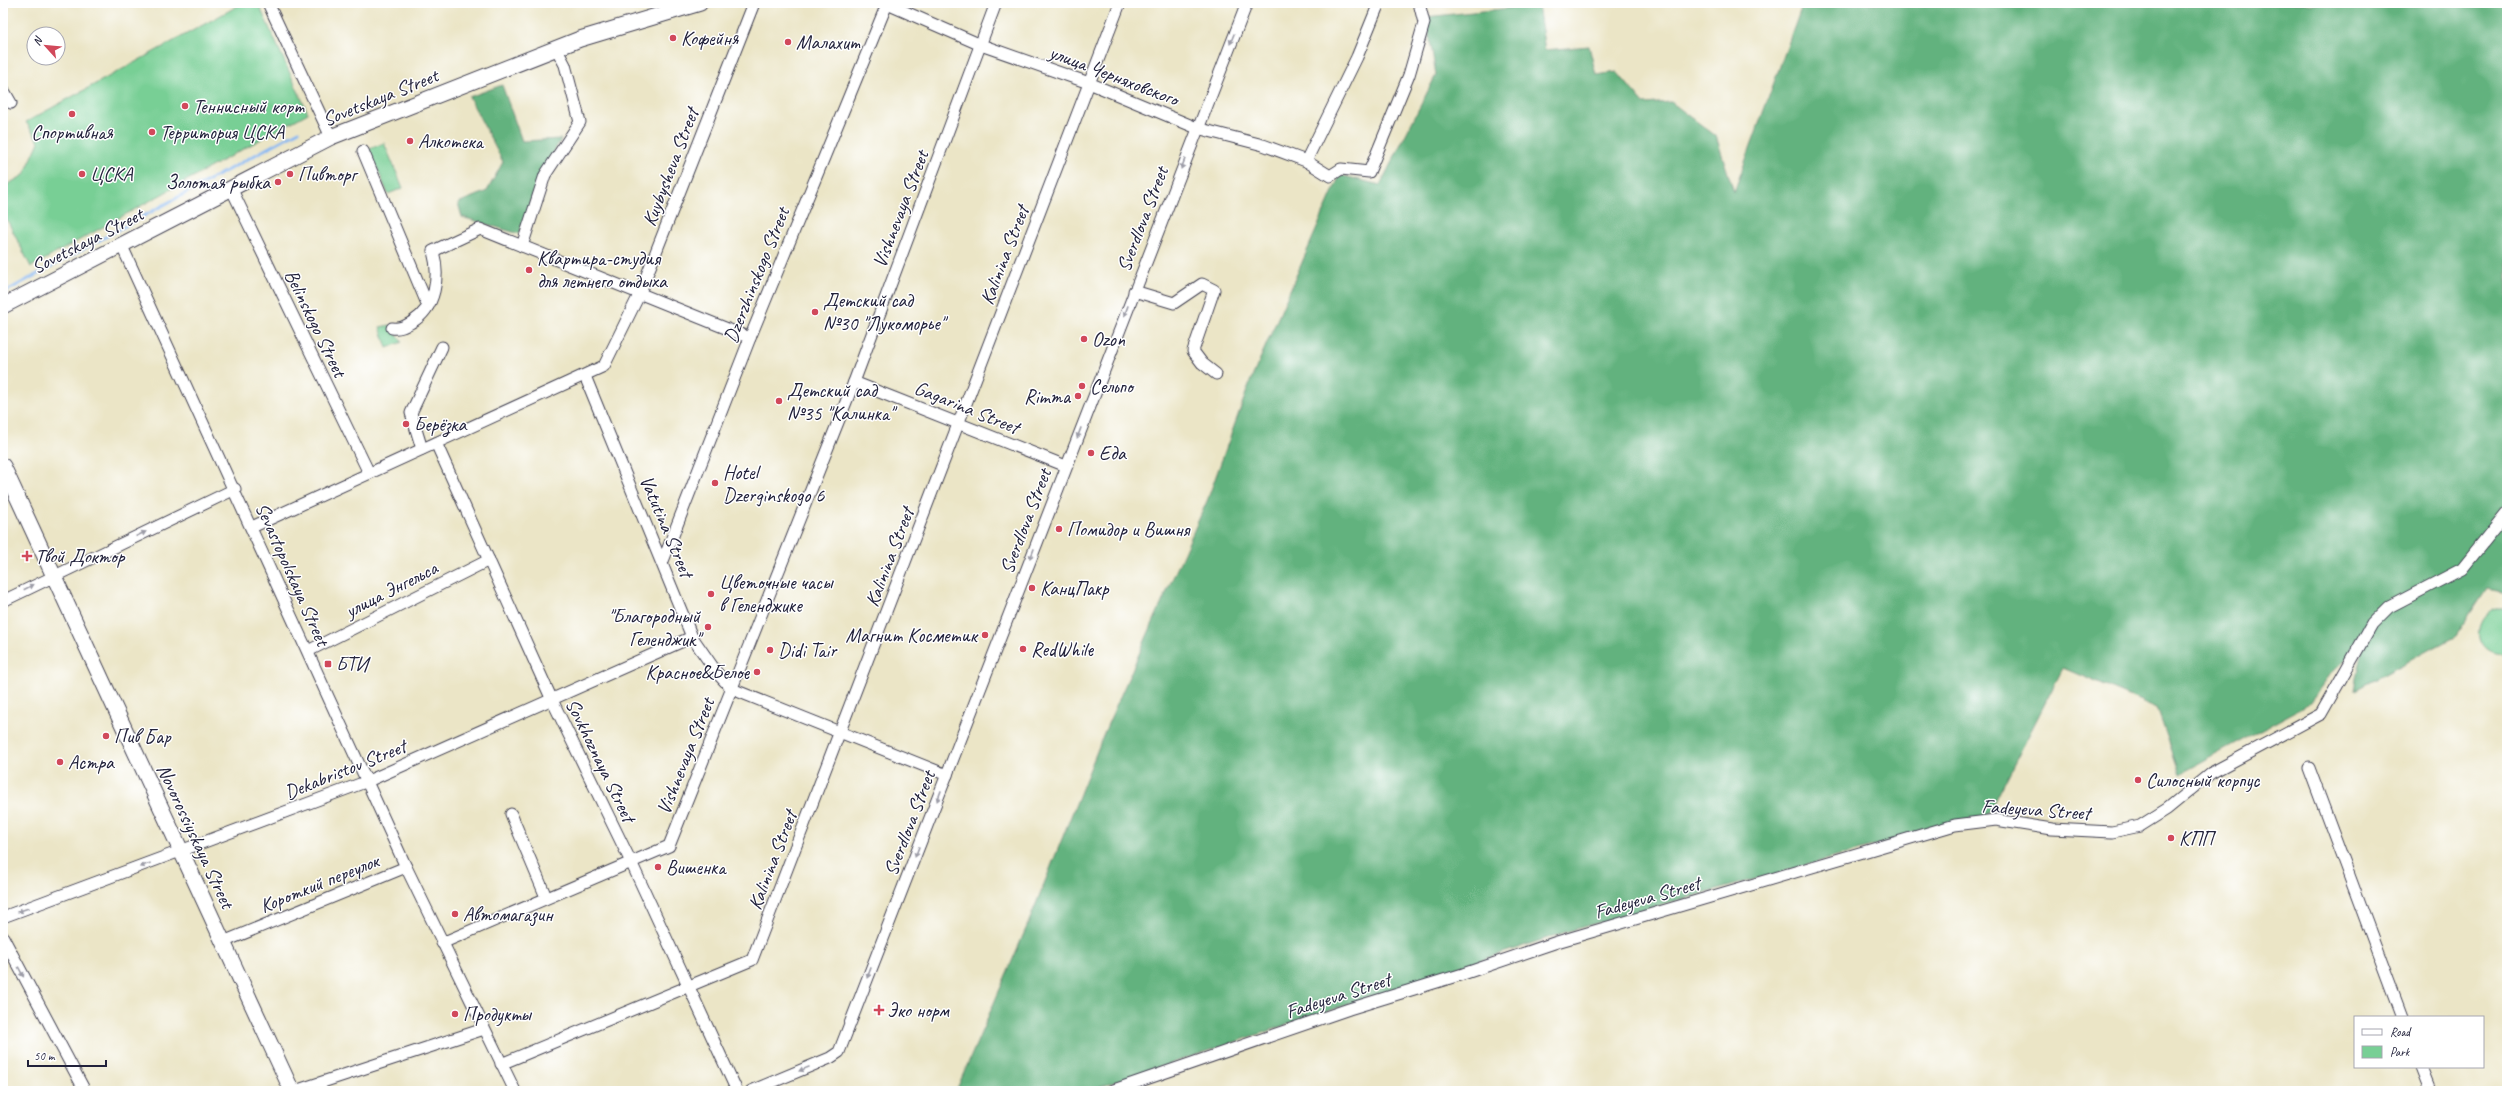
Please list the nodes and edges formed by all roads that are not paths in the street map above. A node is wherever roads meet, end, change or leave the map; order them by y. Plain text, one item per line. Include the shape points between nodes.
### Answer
1 (268, 3) edge
2 (700, 3) edge
3 (754, 3) edge
4 (886, 3) edge
5 (996, 3) edge
6 (1120, 3) edge
7 (1247, 3) edge
8 (1379, 3) edge
9 (1419, 3) edge
10 (981, 45) junction
11 (556, 48) junction
12 (1089, 83) junction
13 (3, 89) edge
14 (11, 103) dead end
15 (1197, 128) junction
16 (332, 137) junction
17 (363, 151) dead end
18 (1306, 161) junction
19 (231, 188) junction
20 (121, 244) junction
21 (522, 246) junction
22 (1134, 291) junction
23 (639, 295) junction
24 (3, 306) edge
25 (428, 306) junction
26 (392, 328) dead end
27 (750, 338) junction
28 (442, 348) dead end
29 (1216, 374) dead end
30 (585, 376) junction
31 (854, 382) junction
32 (960, 423) junction
33 (436, 443) junction
34 (422, 449) junction
35 (3, 466) edge
36 (1066, 466) junction
37 (369, 473) junction
38 (235, 489) junction
39 (2507, 513) edge
40 (252, 527) junction
41 (489, 560) junction
42 (663, 561) junction
43 (55, 574) junction
44 (3, 601) edge
45 (692, 637) junction
46 (308, 651) junction
47 (732, 689) junction
48 (552, 700) junction
49 (840, 734) junction
50 (2309, 768) dead end
51 (947, 775) junction
52 (368, 781) junction
53 (511, 814) dead end
54 (181, 852) junction
55 (631, 862) junction
56 (406, 867) junction
57 (546, 897) junction
58 (3, 917) edge
59 (3, 937) edge
60 (223, 942) junction
61 (442, 943) junction
62 (689, 986) junction
63 (2402, 1016) edge
64 (484, 1029) junction
65 (501, 1064) junction
66 (2421, 1068) edge
67 (85, 1091) edge
68 (292, 1091) edge
69 (295, 1091) edge
70 (515, 1091) edge
71 (737, 1091) edge
72 (751, 1091) edge
73 (1111, 1091) edge
74 (2427, 1091) edge

1 - 16 street
2 - 11 street, Sovetskaya Street
3 - 23 street, Kuybysheva Street
4 - 10 street, улица Черняховского
4 - 27 street, Dzerzhinskogo Street
5 - 10 street, Vishnevaya Street
6 - 12 street, Kalinina Street
7 -> 15 street, Sverdlova Street
8 - 18 street via 1357,57
9 - 18 street, улица Черняховского via 1424,23 1411,68 1369,172 1341,169 1330,176
10 - 12 street, улица Черняховского
10 - 31 street, Vishnevaya Street
11 - 16 street, Sovetskaya Street
11 - 21 street via 565,65 580,122 545,175
12 - 15 street, улица Черняховского
12 - 32 street, Kalinina Street
13 - 14 street
15 - 18 street, улица Черняховского via 1263,145
15 -> 22 street, Sverdlova Street
16 - 19 street, Sovetskaya Street
17 - 25 street
19 - 20 street, Sovetskaya Street
19 - 37 street, Belinskogo Street
20 - 24 street, Sovetskaya Street
20 - 38 street, Sevastopolskaya Street
21 - 23 street
21 - 25 street via 480,229 433,251 437,278
22 - 29 street via 1174,303 1202,284 1214,290 1193,351 1202,363
22 -> 36 street, Sverdlova Street
23 - 27 street
23 - 30 street, Kuybysheva Street via 604,366
25 - 26 street via 420,317 400,329
27 - 42 street, Dzerzhinskogo Street
28 - 34 street via 411,414
30 - 33 street, Kuybysheva Street
30 - 42 street, Vatutina Street
31 - 32 street, Gagarina Street
31 - 47 street, Vishnevaya Street
32 - 36 street, Gagarina Street
32 - 49 street, Kalinina Street
33 - 34 street, Kuybysheva Street
33 - 41 street, Sovkhoznaya Street
34 - 37 street, Kuybysheva Street
35 - 43 street, Novorossiyskaya Street
36 -> 51 street, Sverdlova Street
37 - 40 street, Kuybysheva Street
38 - 40 street, Sevastopolskaya Street
43 -> 38 street
39 - 73 street, Fadeyeva Street via 2462,569 2389,607 2372,624 2321,714 2211,773 2167,809 2140,826 2112,832 2052,829 1996,820 1955,825 1557,942 1349,1009
40 - 46 street, Sevastopolskaya Street
41 - 46 street, улица Энгельса
41 - 48 street, Sovkhoznaya Street
42 - 45 street, Vatutina Street
44 -> 43 street
43 - 54 street, Novorossiyskaya Street
45 - 47 street, Vatutina Street via 717,673
45 - 48 street, Dekabristov Street
46 - 52 street, Sevastopolskaya Street
47 - 49 street, Vatutina Street
47 - 55 street, Vishnevaya Street via 669,846
48 - 52 street, Dekabristov Street
48 - 55 street, Sovkhoznaya Street
49 - 51 street, Vatutina Street
49 - 62 street, Kalinina Street via 752,960
50 - 63 street
51 -> 72 street, Sverdlova Street via 839,1052
52 - 54 street, Dekabristov Street
52 - 56 street, Sevastopolskaya Street
53 - 57 street
54 -> 58 street, Dekabristov Street
54 - 60 street, Novorossiyskaya Street
55 - 57 street, Vishnevaya Street
55 - 62 street, Sovkhoznaya Street
56 - 60 street, Короткий переулок
56 - 61 street, Sevastopolskaya Street
57 - 61 street, Vishnevaya Street
59 -> 67 street
60 - 68 street, Novorossiyskaya Street
61 - 64 street, Sevastopolskaya Street
62 - 65 street, Kalinina Street
62 - 71 street, Sovkhoznaya Street
64 - 65 street, Sevastopolskaya Street
64 - 69 street
65 - 70 street, Sevastopolskaya Street
66 - 74 street via 2430,1090

